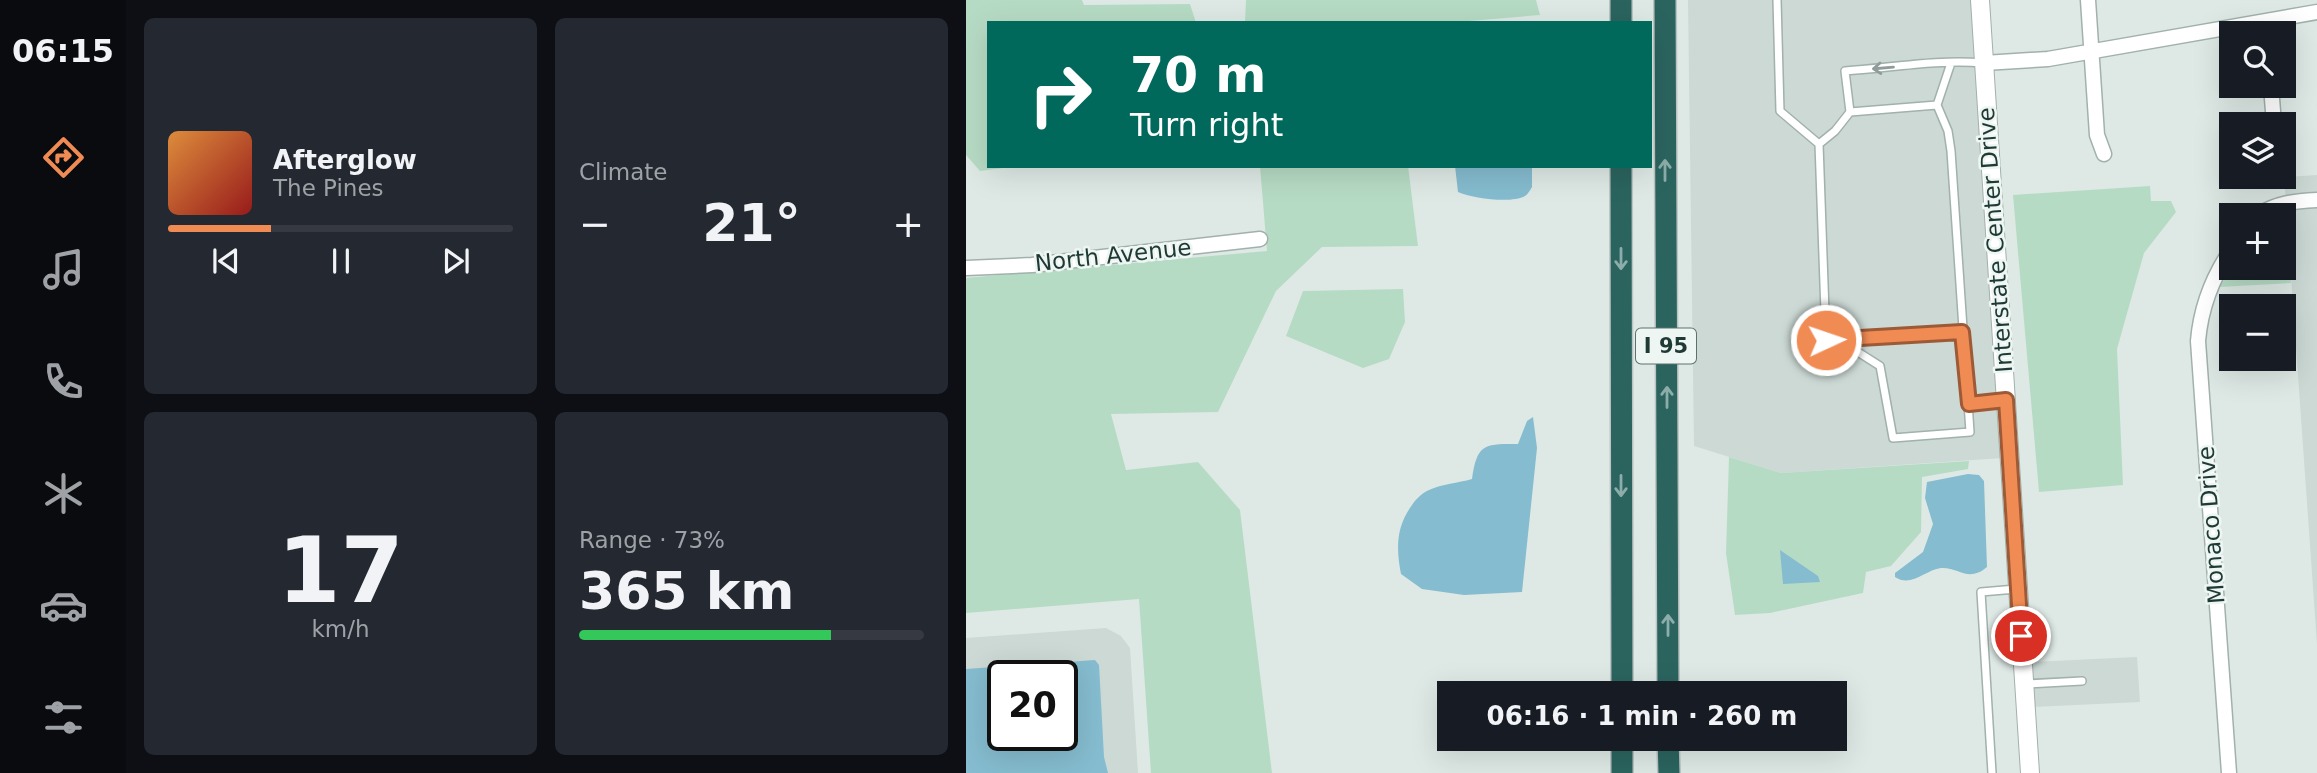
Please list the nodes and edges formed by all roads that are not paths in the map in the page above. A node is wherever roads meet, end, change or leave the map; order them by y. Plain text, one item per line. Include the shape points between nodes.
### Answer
1 (1621, 0) edge
2 (1665, 0) edge
3 (1777, 0) edge
4 (1980, 0) edge
5 (2088, 0) edge
6 (2317, 12) edge
7 (1621, 21) edge
8 (2286, 21) edge
9 (2219, 34) edge
10 (2091, 52) junction
11 (1951, 63) junction
12 (1984, 63) junction
13 (1937, 105) junction
14 (1850, 112) junction
15 (1819, 144) junction
16 (2104, 154) dead end
17 (1621, 168) edge
18 (2317, 200) edge
19 (2285, 203) edge
20 (1260, 239) dead end
21 (966, 268) edge
22 (2219, 270) edge
23 (1962, 332) junction
24 (1839, 340) junction
25 (2006, 400) junction
26 (1969, 404) junction
27 (2018, 589) junction
28 (1622, 681) edge
29 (1668, 681) edge
30 (2082, 681) dead end
31 (2024, 684) junction
32 (1622, 751) edge
33 (1668, 751) edge
34 (1622, 773) edge
35 (1669, 773) edge
36 (1992, 773) edge
37 (2030, 773) edge
38 (2229, 773) edge

1 - 7 highway
29 -> 2 highway, I 95
3 - 15 lane via 1780,111
4 - 12 street, Interstate Center Drive
5 - 10 street
6 - 8 street
9 - 10 street
10 - 12 street
10 - 16 street via 2097,135
11 - 12 lane
11 - 13 lane
11 -> 14 lane via 1844,71
12 - 25 street, Interstate Center Drive
13 - 14 lane
13 - 23 lane via 1951,151
14 - 15 lane
15 - 24 lane via 1826,340
17 -> 28 highway, I 95
18 - 19 street
20 - 21 street, North Avenue
22 - 38 street, Monaco Drive via 2200,317 2199,341
23 - 24 lane
23 - 26 lane
24 - 26 lane via 1880,366 1893,438 1970,432
25 - 26 lane
25 - 27 street, Interstate Center Drive
27 - 31 street, Interstate Center Drive
27 - 36 lane via 1981,592
30 - 31 lane
31 - 37 street, Interstate Center Drive
32 - 34 highway
33 - 35 highway

